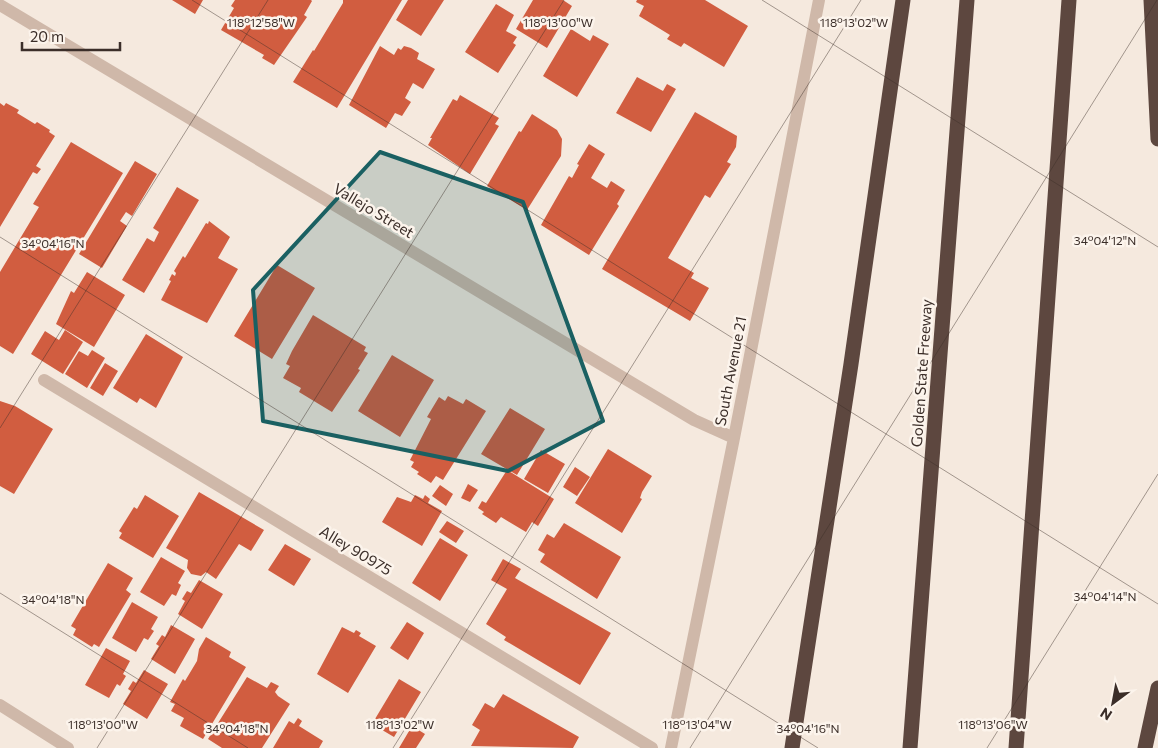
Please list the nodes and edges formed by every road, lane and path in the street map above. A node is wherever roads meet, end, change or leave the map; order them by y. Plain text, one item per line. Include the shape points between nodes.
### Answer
1 (819, 0) edge
2 (903, 0) edge
3 (967, 0) edge
4 (1069, 0) edge
5 (1151, 0) edge
6 (0, 5) edge
7 (1158, 138) edge
8 (44, 380) dead end
9 (734, 438) junction
10 (1158, 688) edge
11 (0, 706) edge
12 (68, 748) edge
13 (652, 748) edge
14 (671, 748) edge
15 (792, 748) edge
16 (910, 748) edge
17 (1016, 748) edge
18 (1145, 748) edge

1 - 9 street, South Avenue 21
2 - 15 highway
3 - 16 highway, Golden State Freeway
4 - 17 highway
5 - 7 highway
6 - 9 street, Vallejo Street via 694,420
8 - 13 street, Alley 90975
9 - 14 street, South Avenue 21
10 - 18 highway
11 - 12 street

